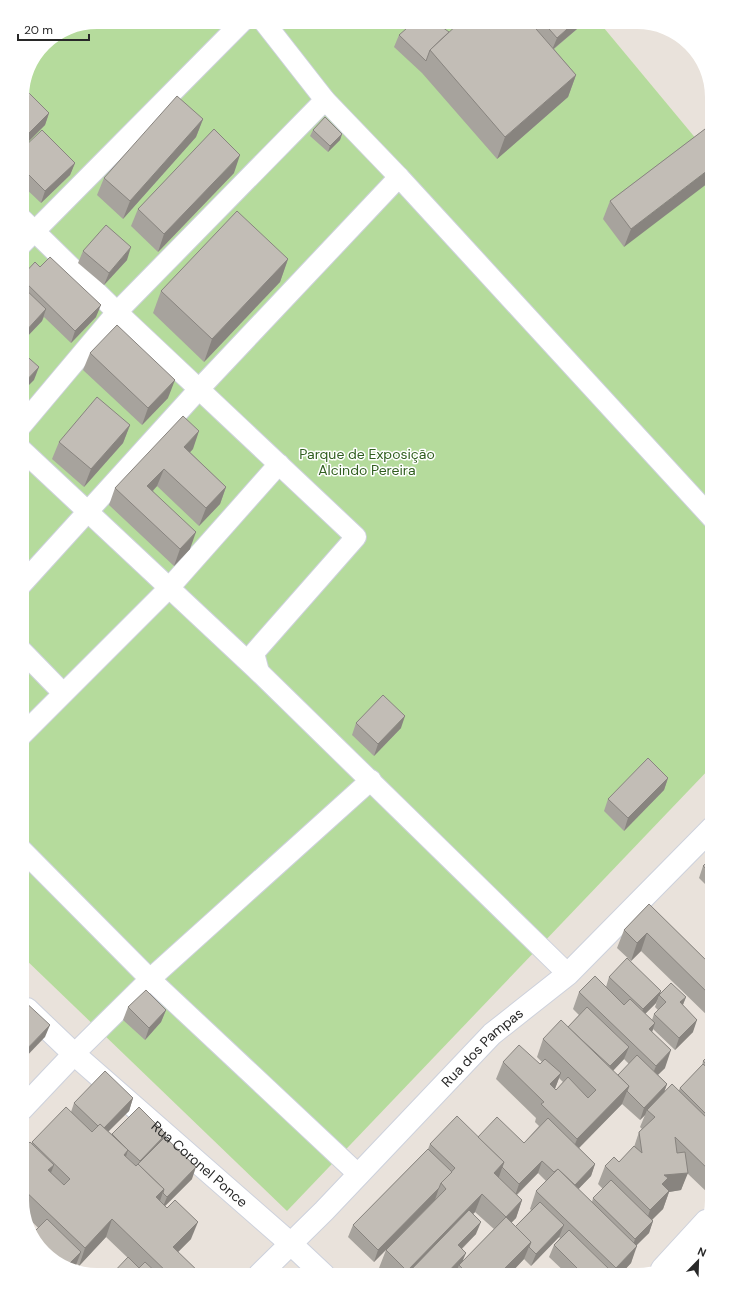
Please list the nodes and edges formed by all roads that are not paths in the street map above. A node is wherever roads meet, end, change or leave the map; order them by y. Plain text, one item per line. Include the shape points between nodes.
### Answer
1 (235, 29) edge
2 (269, 29) edge
3 (325, 100) junction
4 (399, 177) junction
5 (29, 228) edge
6 (29, 234) edge
7 (117, 312) junction
8 (200, 388) junction
9 (29, 418) edge
10 (29, 457) edge
11 (279, 464) junction
12 (705, 510) edge
13 (88, 512) junction
14 (29, 576) edge
15 (169, 588) junction
16 (29, 658) edge
17 (259, 672) junction
18 (63, 693) junction
19 (29, 728) edge
20 (371, 780) junction
21 (705, 835) edge
22 (29, 857) edge
23 (568, 974) junction
24 (150, 979) junction
25 (29, 1011) edge
26 (74, 1054) junction
27 (29, 1102) edge
28 (359, 1175) junction
29 (697, 1231) edge
30 (291, 1244) junction
31 (672, 1259) edge
32 (267, 1268) edge
33 (317, 1268) edge

1 - 5 street
2 - 3 street
3 - 4 street
3 - 7 street
4 - 8 street
4 - 12 street
6 - 7 street
7 - 8 street
7 - 9 street
8 - 11 street
8 - 13 street
10 - 13 street
11 - 15 street
11 - 17 street via 356,537 254,653
13 - 14 street
13 - 15 street
15 - 17 street
15 - 18 street
16 - 18 street
17 - 20 street
18 - 19 street
20 - 23 street
20 - 24 street
21 - 23 street, Rua dos Pampas
22 - 24 street
23 - 28 street, Rua dos Pampas via 492,1034
24 - 26 street
24 - 28 street
25 - 26 street, Rua Coronel Ponce
26 - 27 street
26 - 30 street, Rua Coronel Ponce
28 - 30 street, Rua dos Pampas
29 - 31 street
30 - 32 street, Rua dos Pampas
30 - 33 street, Rua Coronel Ponce

